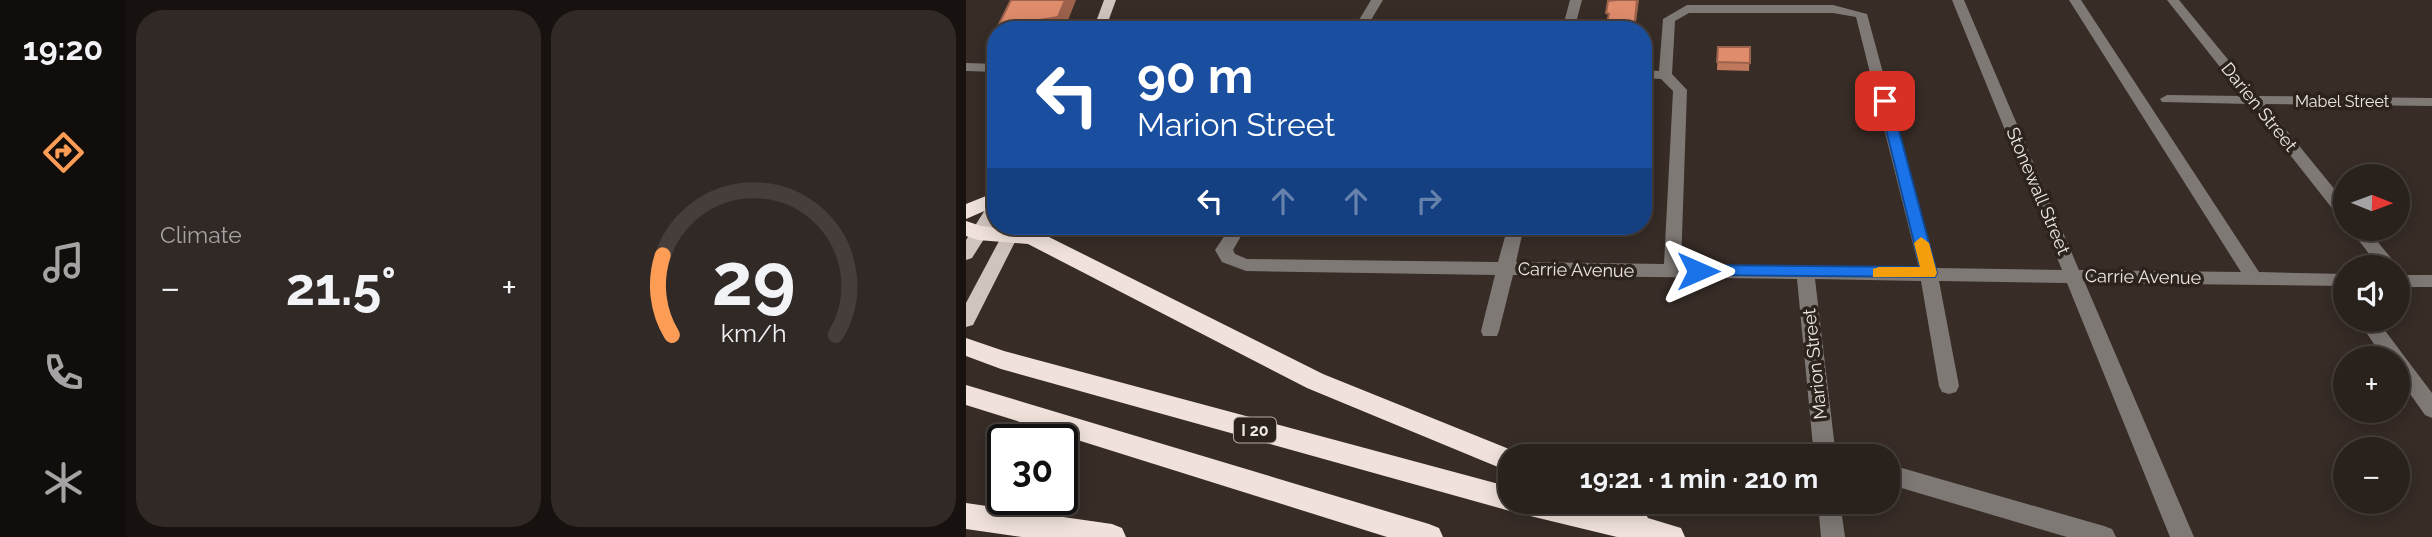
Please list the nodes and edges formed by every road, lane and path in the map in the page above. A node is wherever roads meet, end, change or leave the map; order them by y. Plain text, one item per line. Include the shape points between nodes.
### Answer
1 (1110, 0) edge
2 (1377, 0) edge
3 (1576, 0) edge
4 (1958, 0) edge
5 (2075, 0) edge
6 (2173, 0) edge
7 (1102, 21) edge
8 (1364, 21) edge
9 (1570, 21) edge
10 (987, 69) edge
11 (968, 70) edge
12 (1652, 74) edge
13 (1665, 75) junction
14 (2167, 99) dead end
15 (2254, 101) junction
16 (2432, 102) edge
17 (2333, 198) edge
18 (987, 202) edge
19 (966, 212) edge
20 (987, 215) edge
21 (972, 230) edge
22 (1010, 235) edge
23 (1027, 235) edge
24 (1233, 235) edge
25 (1513, 235) edge
26 (966, 254) edge
27 (1504, 269) junction
28 (1672, 271) junction
29 (1805, 271) junction
30 (1929, 273) junction
31 (2073, 276) junction
32 (2253, 279) junction
33 (2410, 279) edge
34 (2432, 281) edge
35 (2333, 283) edge
36 (966, 320) edge
37 (1490, 331) dead end
38 (966, 347) edge
39 (2410, 379) edge
40 (1949, 386) dead end
41 (974, 398) edge
42 (2432, 409) edge
43 (1824, 444) edge
44 (1498, 456) edge
45 (1900, 478) edge
46 (1498, 496) edge
47 (1575, 514) edge
48 (1625, 514) edge
49 (1830, 514) edge
50 (966, 516) edge
51 (1663, 535) edge
52 (1112, 537) edge
53 (1429, 537) edge
54 (1833, 537) edge
55 (2104, 537) edge
56 (2182, 537) edge

1 - 7 main road
2 - 8 street
3 - 9 street
4 - 31 street, Stonewall Street
5 - 32 street
6 - 15 street, Darien Street
10 - 11 street
12 - 13 street
13 - 28 street via 1680,90
13 - 30 street via 1669,19 1687,9 1847,9 1861,14
14 - 15 street, Mabel Street
15 - 16 street, Mabel Street
15 - 17 street, Darien Street
18 - 19 highway
20 - 21 main road
21 - 26 main road
22 - 36 main road
23 - 44 highway via 1315,381
24 - 27 street, Carrie Avenue via 1224,250 1228,258 1246,265
25 - 27 street
27 - 28 street, Carrie Avenue
27 - 37 street
28 - 29 street, Carrie Avenue
29 - 30 street, Carrie Avenue
29 - 43 street, Marion Street
30 - 31 street, Carrie Avenue
30 - 40 street
31 - 32 street, Carrie Avenue
31 - 56 street, Stonewall Street
32 - 35 street, Carrie Avenue
33 - 34 street
38 - 46 highway, I 20
39 - 42 street
41 - 53 highway
45 - 55 street
47 - 51 highway
48 - 51 highway
49 - 54 street
50 - 52 highway

